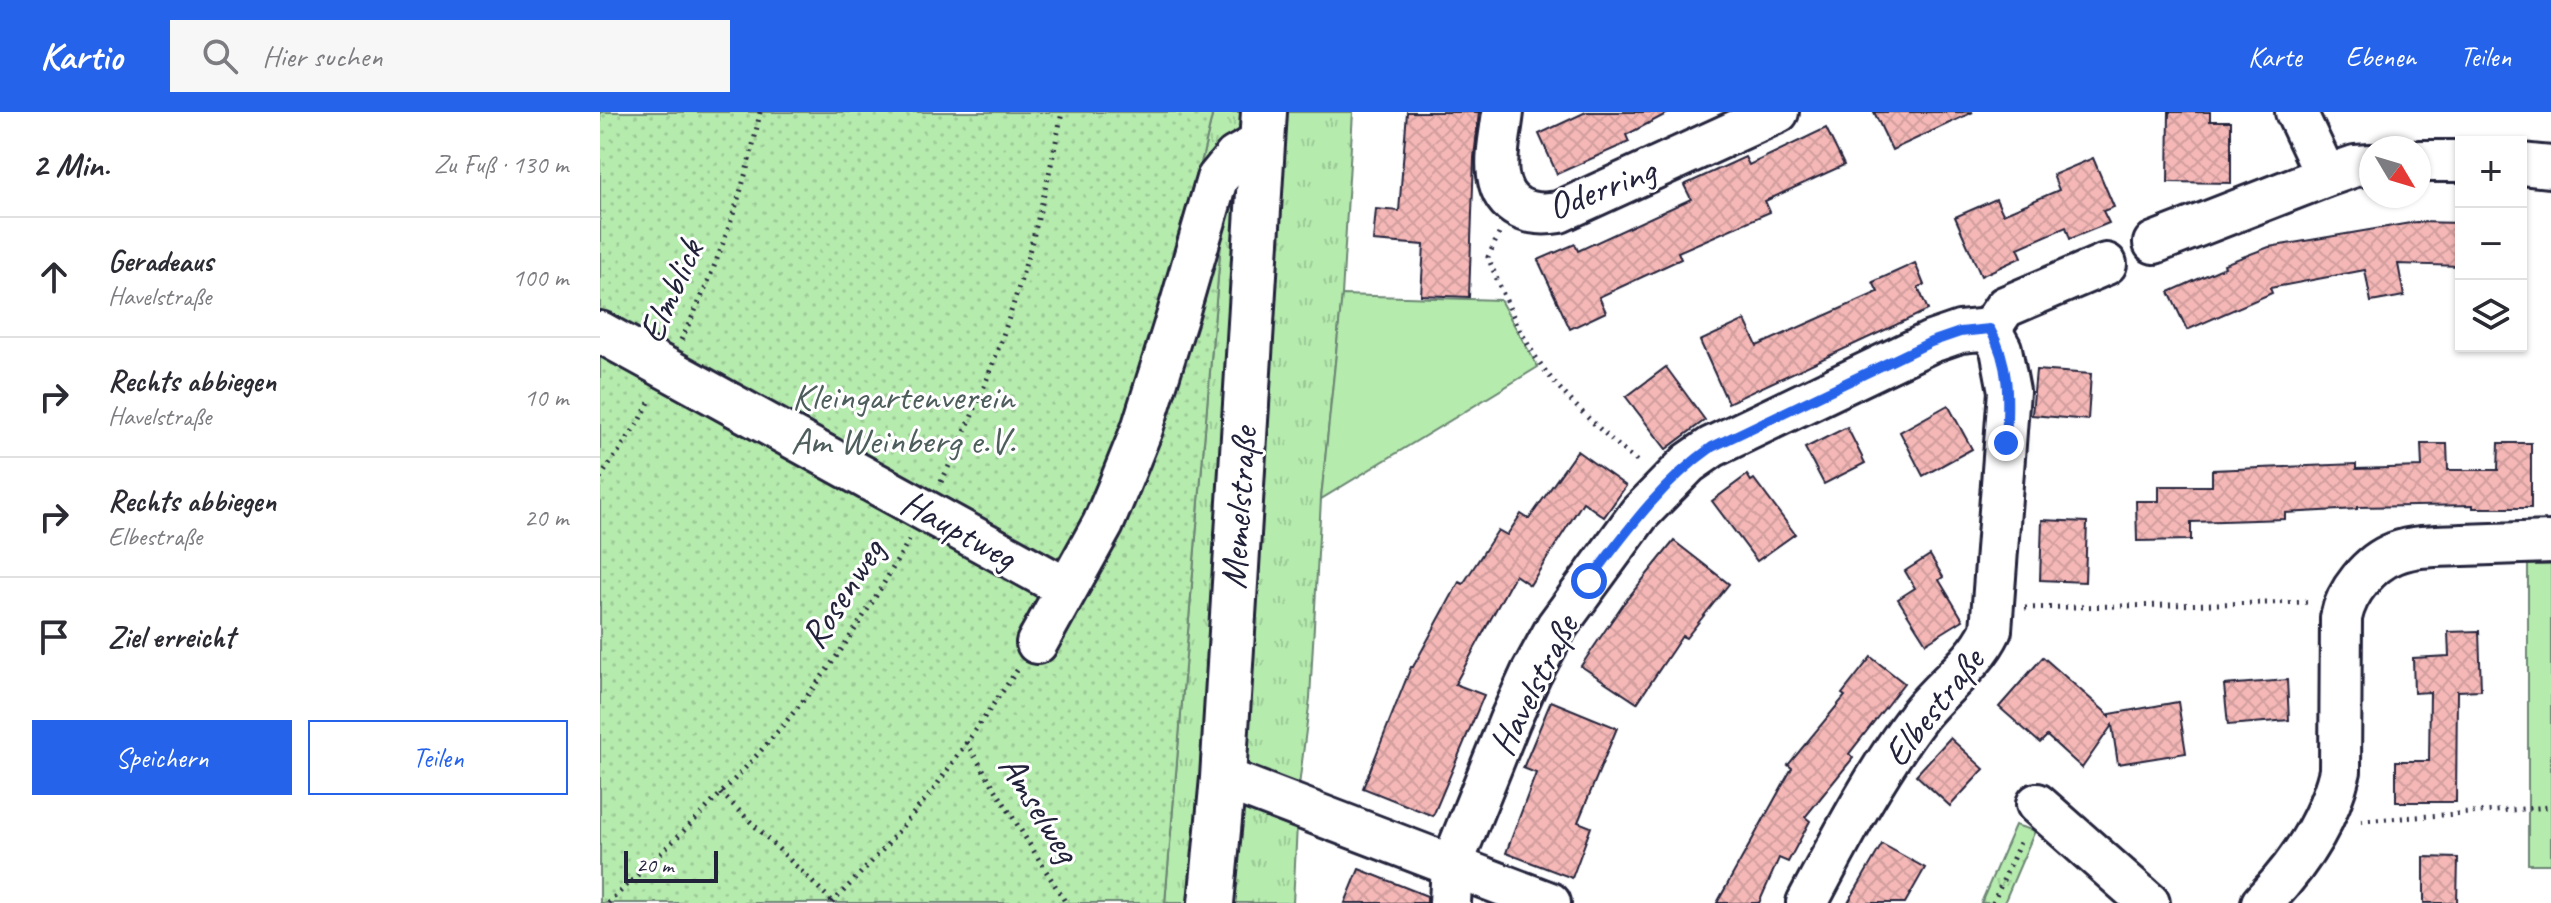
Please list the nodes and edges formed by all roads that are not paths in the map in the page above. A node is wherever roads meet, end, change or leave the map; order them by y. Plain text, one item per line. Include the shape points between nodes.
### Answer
1 (1503, 112) edge
2 (1778, 112) edge
3 (2296, 112) edge
4 (1263, 127) edge
5 (2431, 161) edge
6 (2455, 161) edge
7 (2527, 165) edge
8 (2359, 166) edge
9 (2551, 167) edge
10 (2326, 176) junction
11 (2154, 243) dead end
12 (2106, 264) dead end
13 (600, 332) edge
14 (1996, 339) junction
15 (2551, 542) edge
16 (1066, 588) junction
17 (1037, 643) road end
18 (1223, 778) junction
19 (2037, 804) road end
20 (1452, 864) junction
21 (1211, 903) edge
22 (1450, 903) edge
23 (1550, 903) edge
24 (1807, 903) edge
25 (2149, 903) edge
26 (2262, 903) edge

1 - 2 street, Oderring via 1498,175 1518,209 1530,214 1559,212
3 - 10 street
4 - 16 street via 1217,179 1142,429 1103,524
4 - 18 main road, Memelstraße
5 - 6 street
7 - 9 street
8 - 10 street
10 - 11 street
12 - 14 street via 2005,307
13 - 16 street, Hauptweg
14 - 20 street, Havelstraße via 1960,332 1931,342 1725,440 1666,485 1557,626 1510,720
14 - 24 street, Elbestraße via 2009,391 1991,630 1982,649 1921,713
15 - 26 street via 2420,547 2393,553 2374,566 2344,602 2335,795 2282,883
16 - 17 street
18 - 20 street
18 - 21 main road, Memelstraße
19 - 25 street
20 - 22 street, Havelstraße
20 - 23 street

